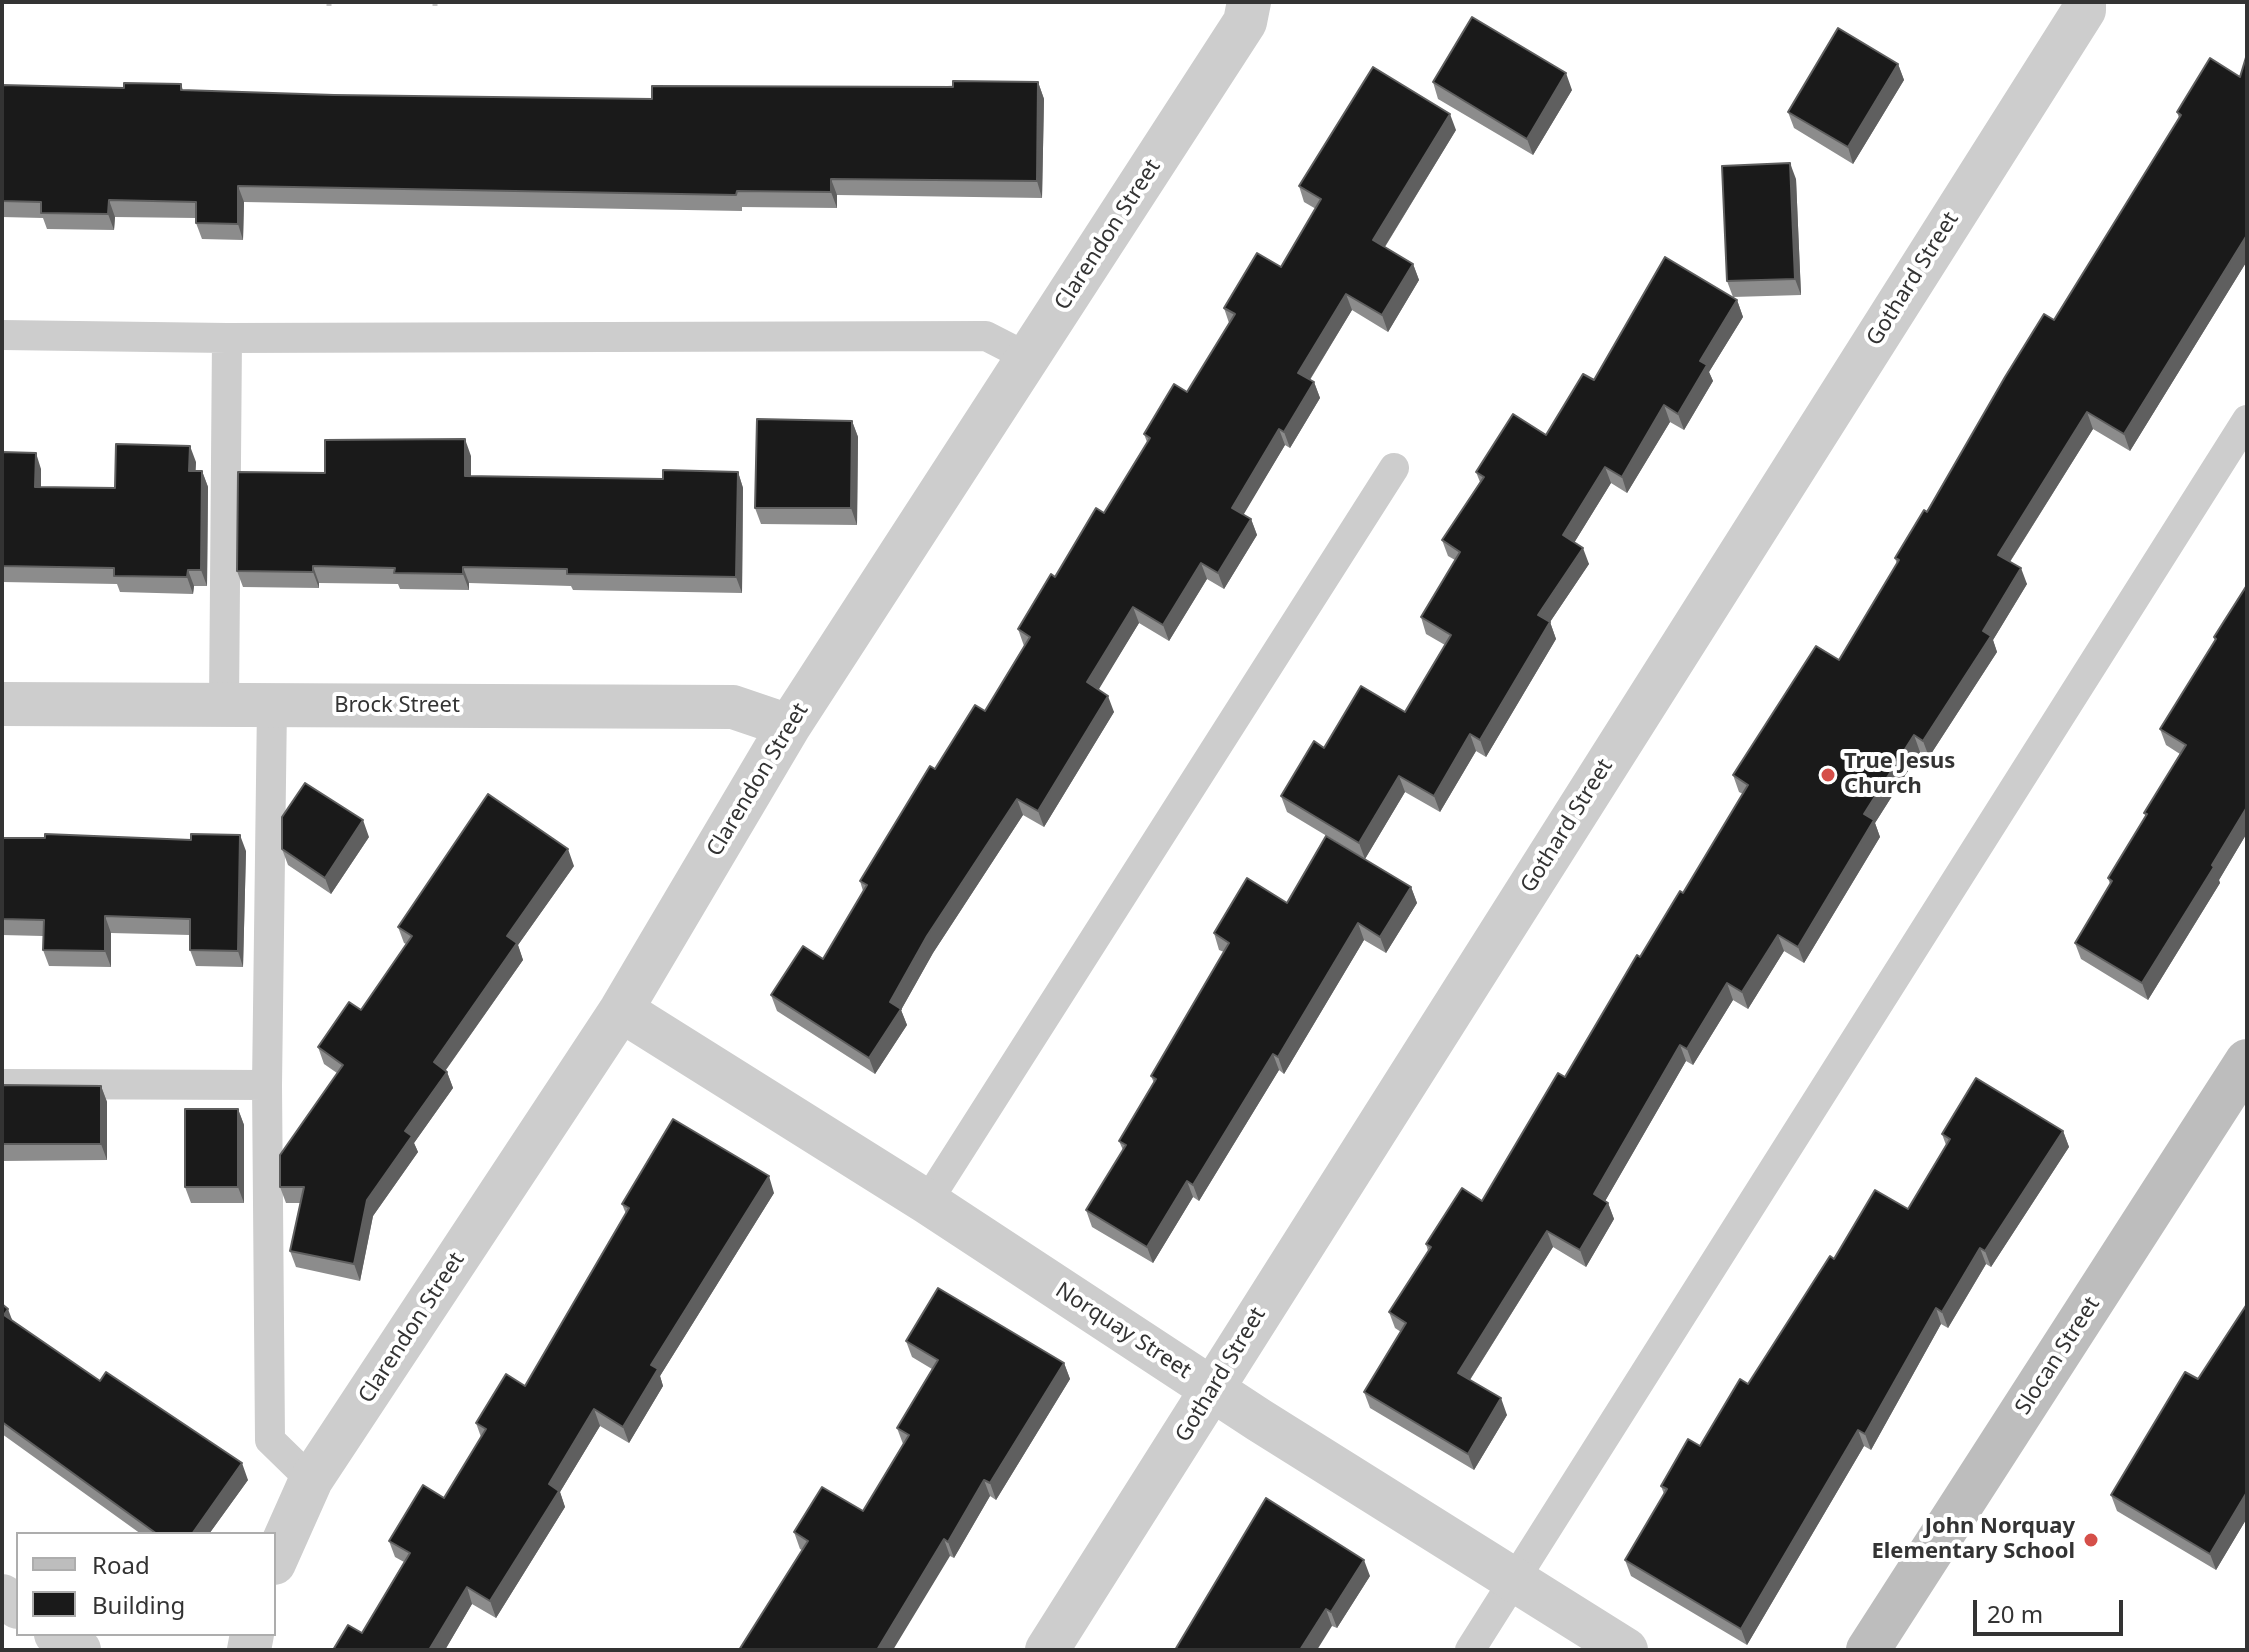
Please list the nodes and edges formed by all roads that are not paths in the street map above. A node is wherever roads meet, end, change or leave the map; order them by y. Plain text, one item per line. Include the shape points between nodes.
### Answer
1 (1249, 2) edge
2 (2084, 2) edge
3 (2, 335) edge
4 (227, 338) junction
5 (1029, 358) junction
6 (2247, 420) edge
7 (1394, 468) dead end
8 (2, 704) edge
9 (224, 705) junction
10 (272, 705) junction
11 (789, 726) junction
12 (621, 1010) junction
13 (2246, 1064) edge
14 (2, 1084) edge
15 (267, 1085) junction
16 (927, 1202) junction
17 (1212, 1390) junction
18 (311, 1480) junction
19 (276, 1559) edge
20 (1517, 1579) junction
21 (59, 1636) edge
22 (79, 1650) edge
23 (1047, 1650) edge
24 (1470, 1650) edge
25 (1626, 1650) edge
26 (1868, 1650) edge

1 - 5 street, Clarendon Street via 1245,22
2 - 17 street, Gothard Street via 2084,10
3 - 4 lane
4 - 5 lane via 986,336
4 - 9 lane
5 - 11 street, Clarendon Street
6 - 20 lane
7 - 16 lane
8 - 9 street, Brock Street
9 - 10 street, Brock Street
10 - 11 street, Brock Street via 733,707
10 - 15 lane
11 - 12 street, Clarendon Street
12 - 16 street, Norquay Street
12 - 18 street, Clarendon Street
13 - 26 street, Slocan Street
14 - 15 lane
15 - 18 lane via 270,1440
16 - 17 street, Norquay Street
17 - 20 street, Norquay Street
17 - 23 street, Gothard Street
18 - 19 street, Clarendon Street
20 - 24 lane
20 - 25 street, Norquay Street
21 - 22 street

